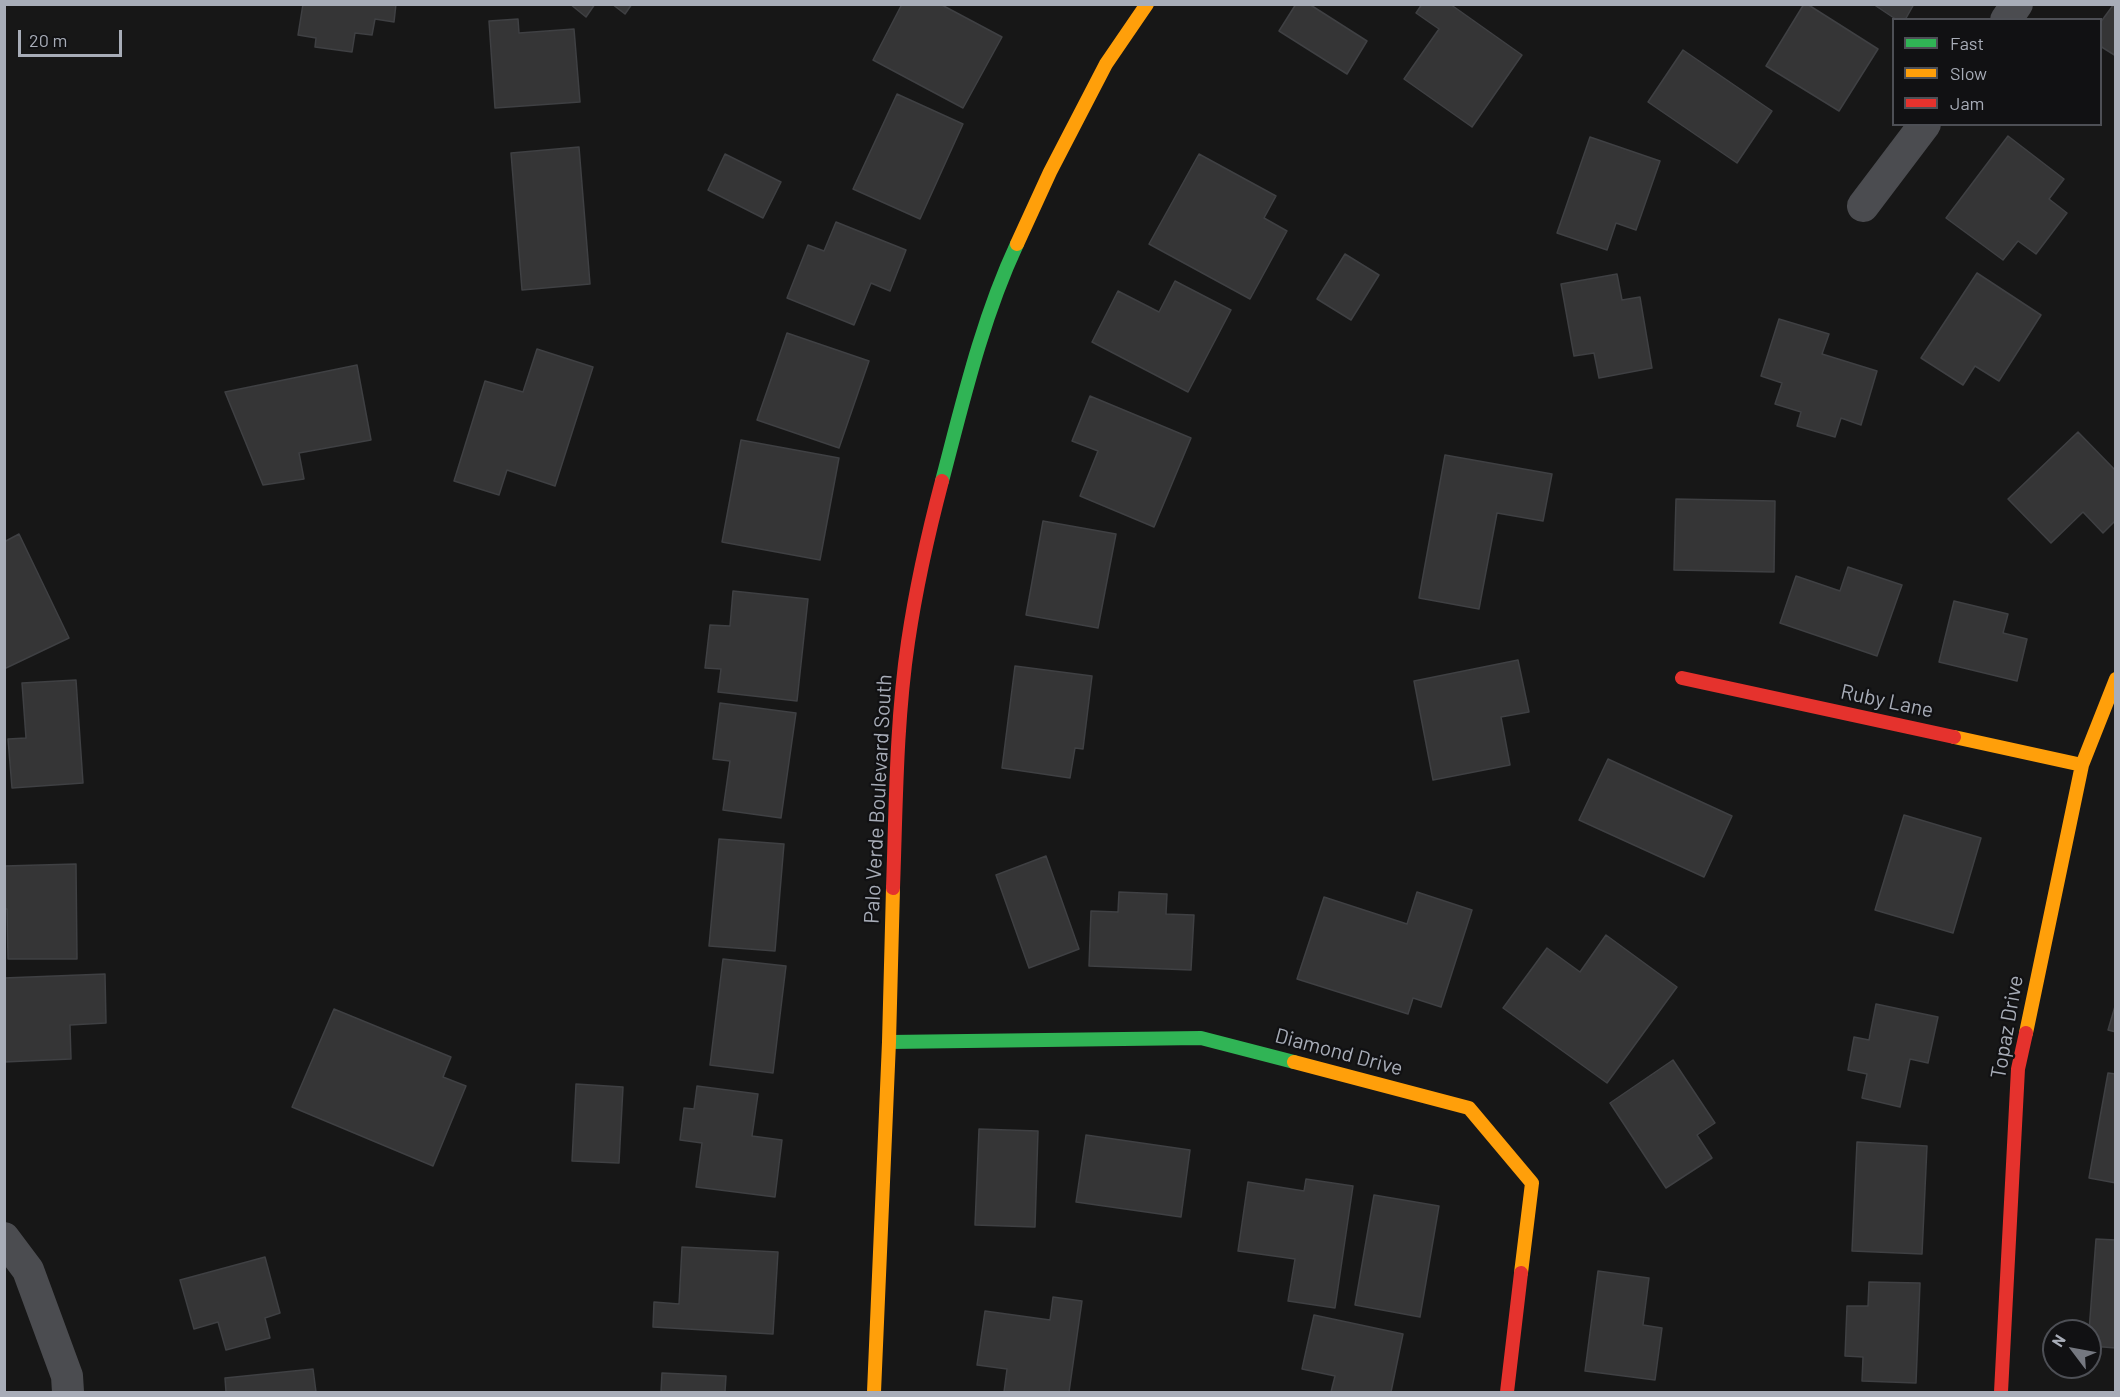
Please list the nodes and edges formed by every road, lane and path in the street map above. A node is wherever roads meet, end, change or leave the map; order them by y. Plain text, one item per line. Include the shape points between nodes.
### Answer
1 (1147, 4) edge
2 (2017, 4) edge
3 (2007, 18) edge
4 (1923, 126) edge
5 (1863, 206) dead end
6 (1682, 678) dead end
7 (2115, 679) edge
8 (2082, 765) junction
9 (889, 1042) junction
10 (4, 1238) edge
11 (68, 1392) edge
12 (874, 1392) edge
13 (1507, 1392) edge
14 (2001, 1392) edge

1 - 9 street, Palo Verde Boulevard South via 1106,64 1004,272 968,384 931,523 908,642 897,757
2 - 3 street
4 - 5 street
6 - 8 street, Ruby Lane
7 - 8 street, Topaz Drive
8 - 14 street, Topaz Drive via 2018,1069
9 - 12 street, Palo Verde Boulevard South
9 - 13 street, Diamond Drive via 1201,1038 1469,1108 1532,1183
10 - 11 street via 28,1270 67,1377

